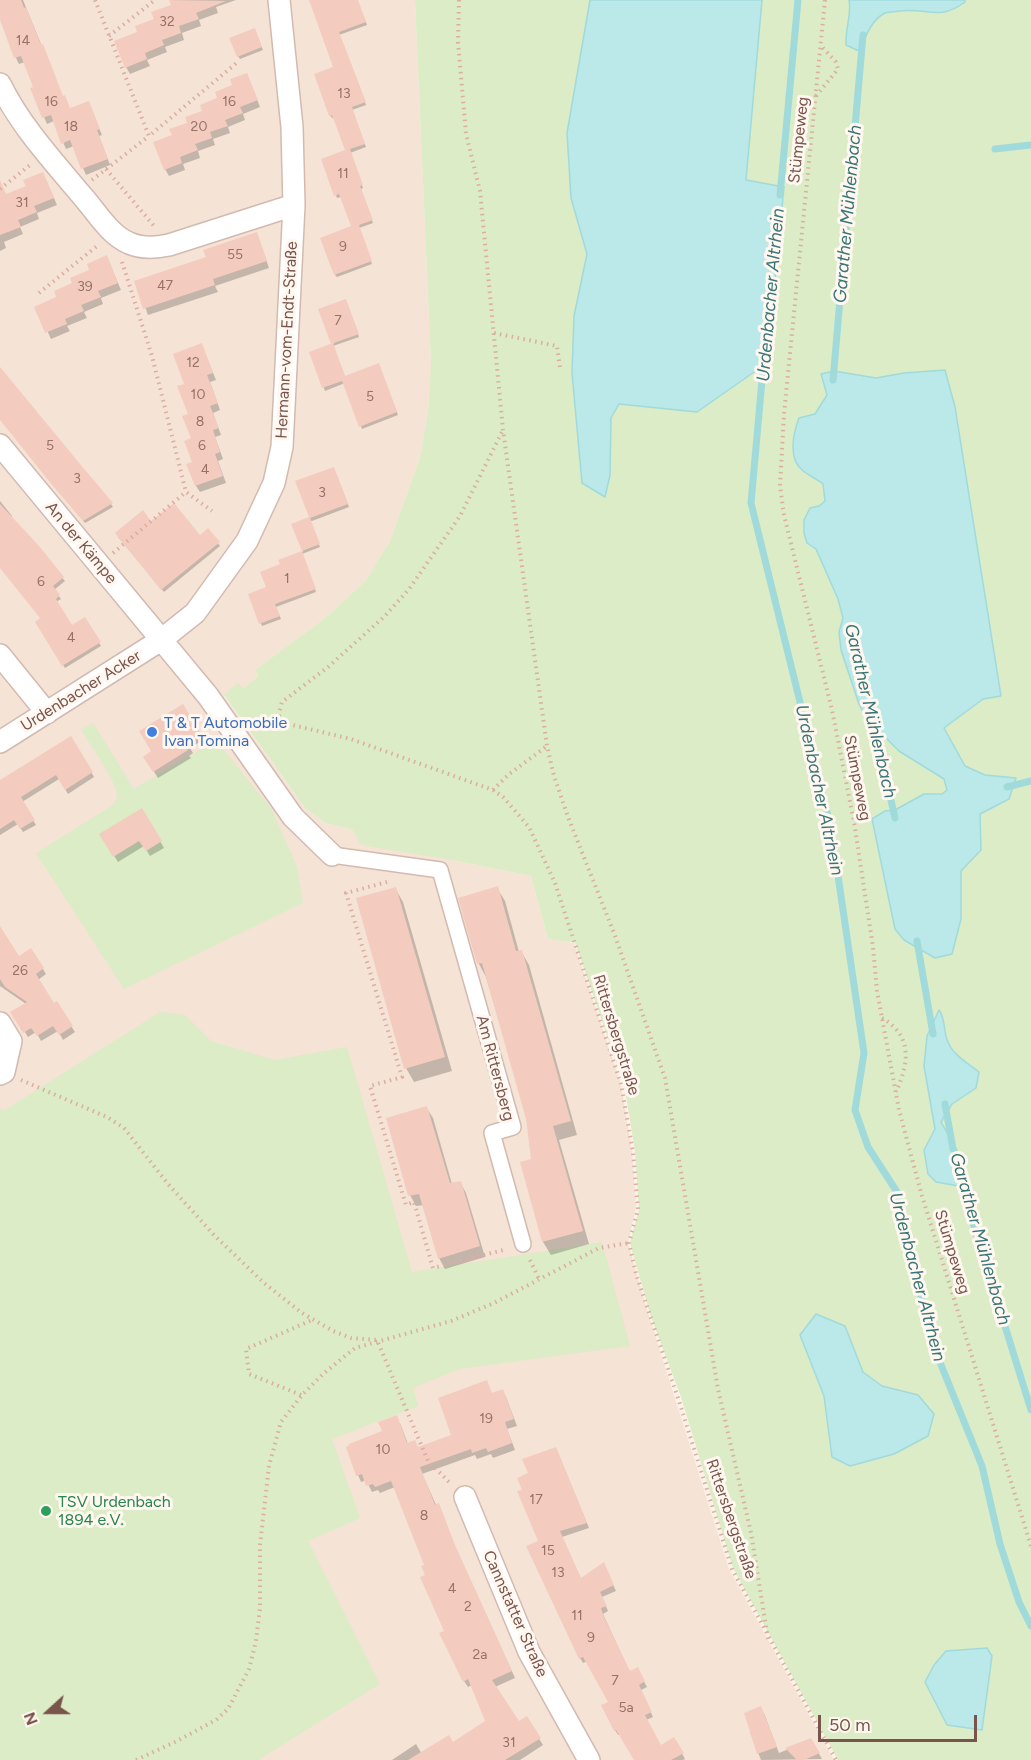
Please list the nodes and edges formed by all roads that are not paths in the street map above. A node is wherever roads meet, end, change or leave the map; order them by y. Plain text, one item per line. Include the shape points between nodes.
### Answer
1 (279, 0) edge
2 (0, 84) edge
3 (294, 205) junction
4 (0, 445) edge
5 (161, 640) junction
6 (0, 655) edge
7 (47, 713) junction
8 (0, 742) edge
9 (332, 855) joint
10 (0, 1023) edge
11 (2, 1073) edge
12 (523, 1244) road end
13 (465, 1497) road end
14 (588, 1760) edge

1 - 3 street, Hermann-vom-Endt-Straße via 292,127
2 - 3 street via 46,152 113,232 127,243 154,248 169,245
3 - 5 street, Hermann-vom-Endt-Straße via 282,447 274,483 247,541 195,613
4 - 5 street, An der Kämpe
5 - 7 street, Urdenbacher Acker
5 - 9 street, Am Rittersberg via 208,696 293,817
6 - 7 street
7 - 8 street, Urdenbacher Acker
9 - 12 street, Am Rittersberg via 440,870 513,1127 492,1133
10 - 11 street via 11,1041
13 - 14 street, Cannstatter Straße via 529,1652

